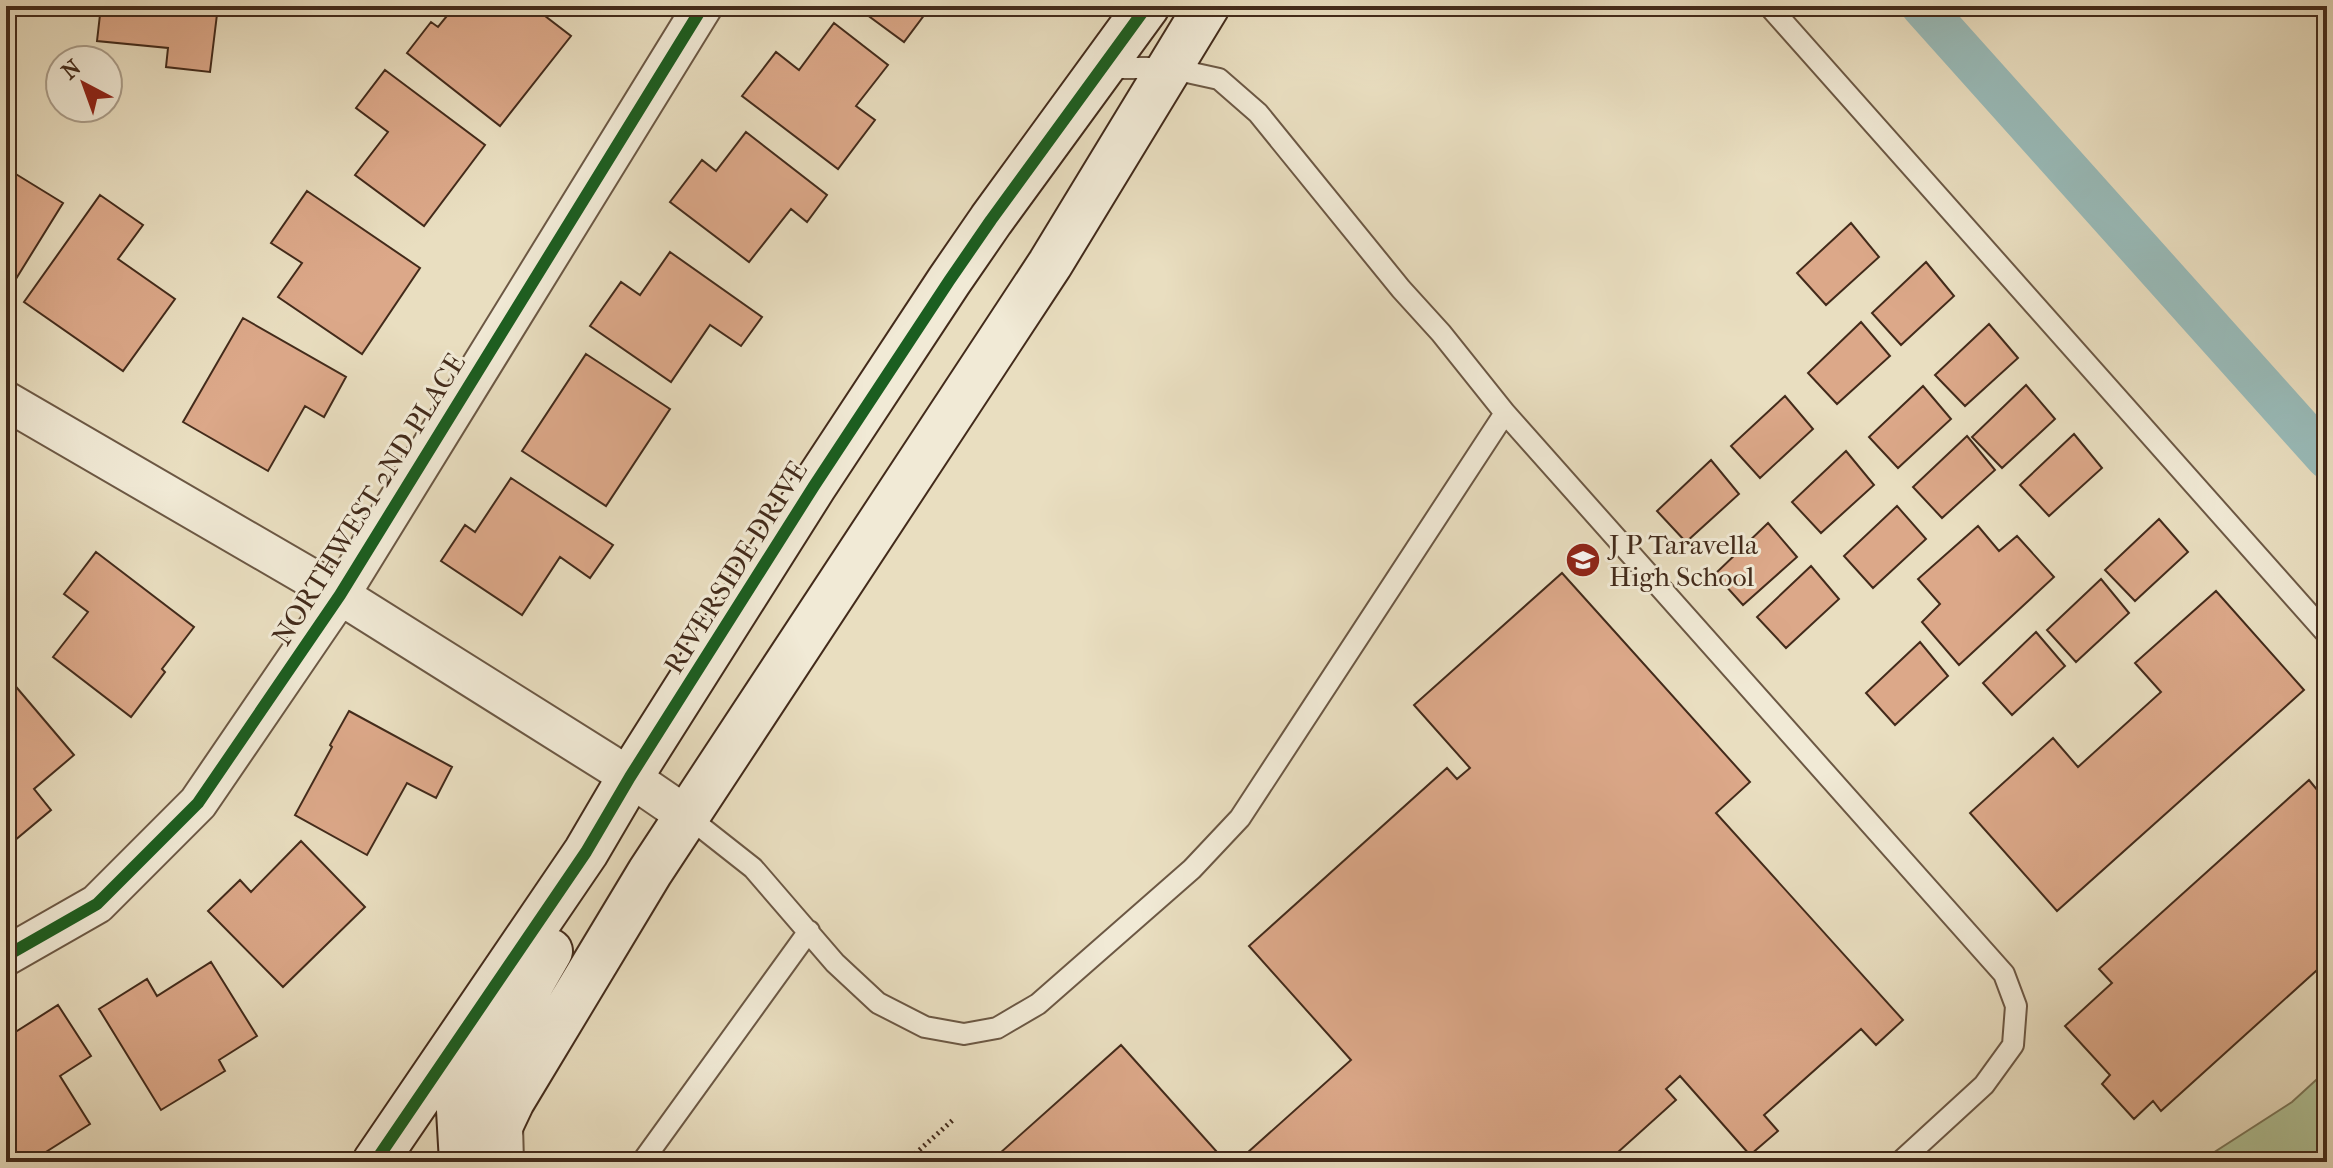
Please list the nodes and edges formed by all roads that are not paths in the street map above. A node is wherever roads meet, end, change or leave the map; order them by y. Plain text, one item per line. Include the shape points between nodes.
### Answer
1 (1147, 6) edge
2 (1207, 6) edge
3 (1769, 6) edge
4 (693, 10) edge
5 (1103, 68) junction
6 (1169, 68) junction
7 (6, 401) edge
8 (1505, 413) junction
9 (340, 595) junction
10 (2327, 634) edge
11 (630, 777) junction
12 (687, 816) junction
13 (586, 852) junction
14 (809, 931) junction
15 (6, 956) edge
16 (512, 1101) junction
17 (375, 1162) edge
18 (462, 1162) edge
19 (483, 1162) edge
20 (513, 1162) edge
21 (642, 1162) edge
22 (1900, 1162) edge

1 - 5 street, RIVERSIDE DRIVE
2 - 6 street
3 - 10 lane
4 - 9 street, NORTHWEST 2ND PLACE
5 - 6 lane
5 - 11 street, RIVERSIDE DRIVE via 949,281
6 - 8 lane via 1219,79 1258,113
6 - 12 street via 1050,264
7 - 9 street
8 - 14 lane via 1240,818 1192,869 1038,1004 997,1028 964,1034 925,1027 878,1003
8 - 22 lane via 2004,974 2016,1006 2013,1045 1984,1085
9 - 11 street
9 - 15 street, NORTHWEST 2ND PLACE via 198,803 97,904
11 - 12 street
11 - 13 street, RIVERSIDE DRIVE
12 - 14 lane via 753,868
12 - 16 street
13 - 17 street, RIVERSIDE DRIVE
13 - 18 street via 575,908 459,1110
14 - 21 lane
16 - 19 street
16 - 20 lane

